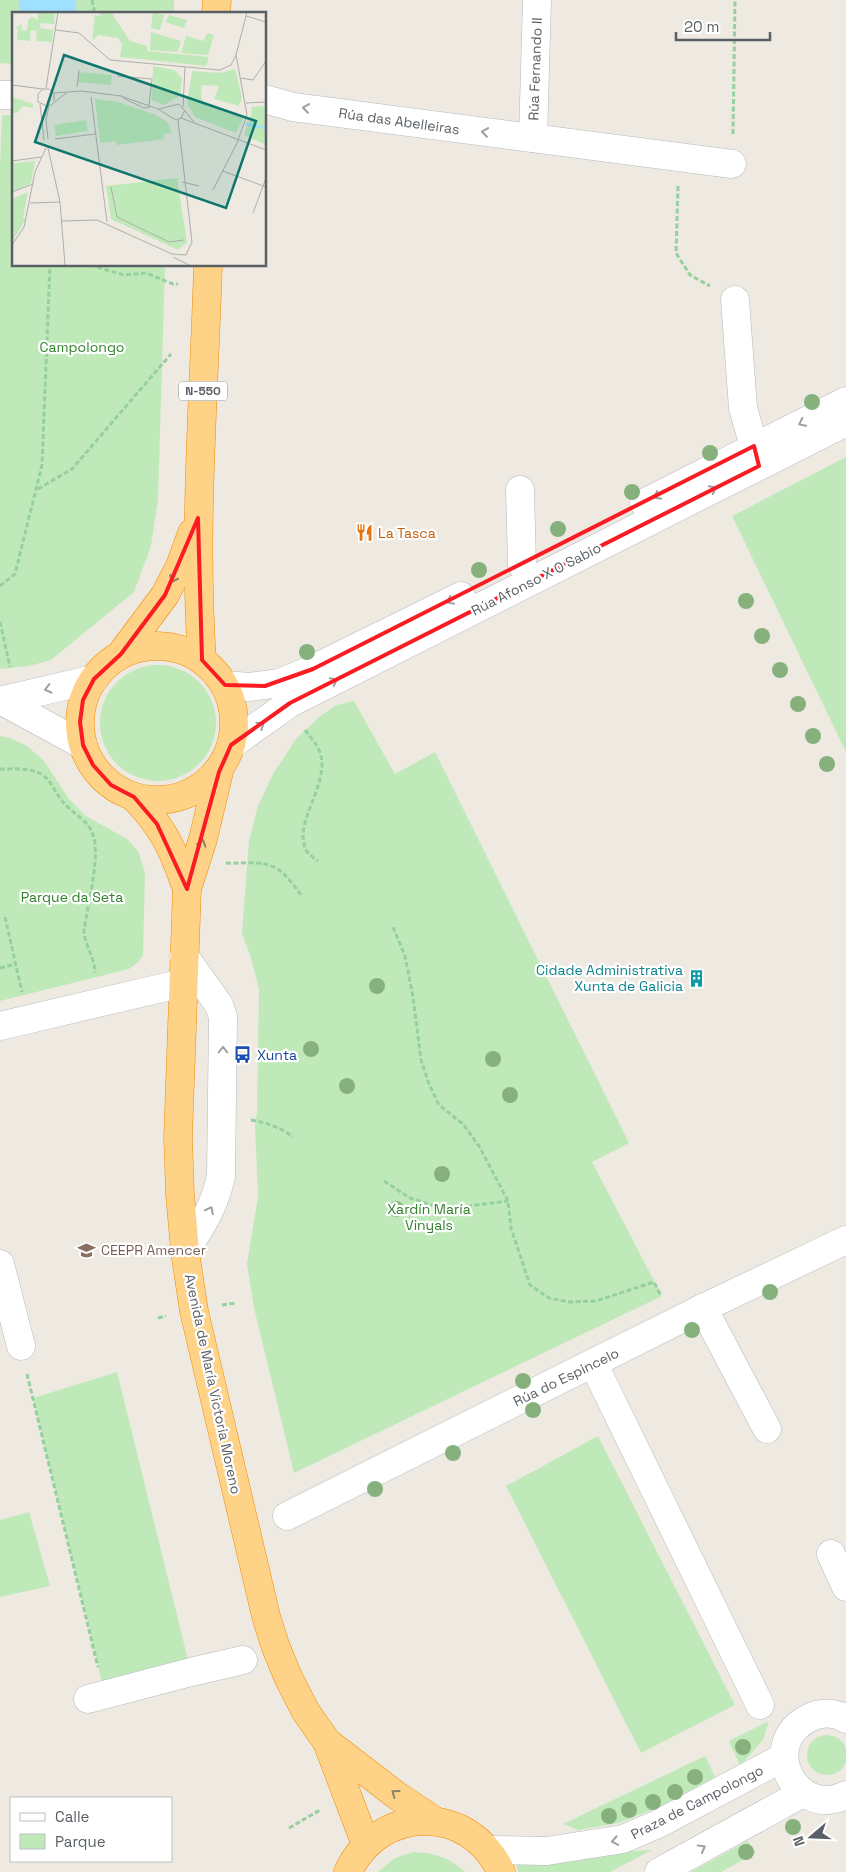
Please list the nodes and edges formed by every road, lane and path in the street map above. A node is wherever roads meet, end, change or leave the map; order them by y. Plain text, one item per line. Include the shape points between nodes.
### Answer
1 (537, 0) edge
2 (735, 0) edge
3 (266, 99) edge
4 (533, 138) junction
5 (678, 157) junction
6 (732, 164) joint
7 (50, 266) edge
8 (93, 266) edge
9 (208, 266) edge
10 (173, 284) dead end
11 (735, 300) joint
12 (171, 354) dead end
13 (846, 401) edge
14 (846, 422) edge
15 (757, 456) junction
16 (37, 489) junction
17 (520, 490) dead end
18 (198, 518) junction
19 (522, 565) junction
20 (0, 586) edge
21 (0, 622) edge
22 (121, 654) junction
23 (202, 660) junction
24 (12, 675) dead end
25 (94, 679) junction
26 (225, 685) junction
27 (1, 701) edge
28 (303, 727) dead end
29 (83, 745) junction
30 (231, 745) junction
31 (0, 769) edge
32 (219, 772) junction
33 (134, 797) junction
34 (318, 861) dead end
35 (231, 863) dead end
36 (187, 889) junction
37 (302, 896) dead end
38 (5, 917) dead end
39 (393, 927) dead end
40 (184, 956) junction
41 (16, 964) junction
42 (0, 968) edge
43 (95, 975) dead end
44 (183, 983) junction
45 (24, 1000) dead end
46 (0, 1026) edge
47 (243, 1118) dead end
48 (293, 1137) dead end
49 (384, 1181) dead end
50 (508, 1201) junction
51 (846, 1240) edge
52 (185, 1252) junction
53 (0, 1264) edge
54 (236, 1302) dead end
55 (222, 1305) dead end
56 (703, 1308) junction
57 (673, 1324) junction
58 (21, 1346) joint
59 (593, 1364) junction
60 (766, 1429) dead end
61 (287, 1516) dead end
62 (831, 1554) dead end
63 (846, 1587) edge
64 (243, 1660) dead end
65 (96, 1696) joint
66 (760, 1705) dead end
67 (846, 1718) edge
68 (327, 1742) junction
69 (784, 1757) junction
70 (803, 1793) junction
71 (846, 1795) edge
72 (328, 1806) dead end
73 (435, 1821) junction
74 (289, 1828) dead end
75 (366, 1844) junction
76 (495, 1861) edge
77 (348, 1872) edge
78 (659, 1872) edge

1 - 4 street, Rúa Fernando II
2 - 6 path
4 -> 3 street, Rúa das Abelleiras via 293,106
4 - 5 street, Rúa das Abelleiras
5 - 6 street, Rúa das Abelleiras
5 - 11 path via 676,253 690,275
7 - 16 path via 42,464
8 - 10 path via 124,275 146,273
9 - 18 highway, N-550
11 - 15 street via 743,408
12 - 16 path via 72,469
13 -> 15 street, Rúa Afonso X O Sabio
14 - 15 street, Rúa Afonso X O Sabio
15 -> 19 street, Rúa Afonso X O Sabio
30 -> 15 street, Rúa Afonso X O Sabio via 290,703
16 - 20 path via 15,574
17 - 19 street
18 -> 22 highway, N-550 via 165,596
18 - 23 highway, N-550
19 -> 26 street, Rúa Afonso X O Sabio via 280,683 250,687
21 - 24 path
22 - 23 highway via 146,646 172,646
22 - 25 highway via 104,665
23 - 26 highway
25 -> 27 street
25 - 29 highway via 83,700 80,722
26 - 30 highway via 233,705
27 - 29 street
28 - 34 path via 322,757 319,785 303,832 307,852
29 - 33 highway via 93,765 111,785
30 - 32 highway
31 - 43 path via 38,772 92,831 95,859 84,931
32 - 33 highway via 202,787 180,797 159,800
36 -> 32 highway, Avenida de María Victoria Moreno
33 - 36 highway, Avenida de María Victoria Moreno via 167,841
35 - 37 path via 274,867
36 - 40 highway, Avenida de María Victoria Moreno
38 - 41 path
39 - 50 path via 404,956 429,1084 439,1105 463,1124 479,1146
40 - 44 highway, Avenida de María Victoria Moreno
52 -> 40 street via 209,1213 221,1176 224,1018 219,1005
41 - 42 path
41 - 45 path
44 - 46 street
44 - 52 highway, Avenida de María Victoria Moreno via 178,1138
47 - 48 path via 283,1129
49 - 50 path via 410,1198 444,1209
50 - 57 path via 511,1228 530,1285 549,1298 569,1302 596,1301 654,1282
51 - 56 street, Rúa do Espincelo
52 - 68 highway, Avenida de María Victoria Moreno via 194,1311 266,1616 288,1677 306,1712
53 - 58 street
54 - 55 path
56 - 57 street, Rúa do Espincelo
56 - 60 street
57 - 59 street, Rúa do Espincelo
58 - 65 path
59 - 61 street, Rúa do Espincelo
59 - 66 street
62 - 63 street
64 - 65 street
67 - 69 street via 828,1713 802,1721 792,1731
73 -> 68 highway, Avenida de María Victoria Moreno
68 - 75 highway, Avenida de María Victoria Moreno
69 - 70 street via 786,1771
69 -> 76 street, Praza de Campolongo via 658,1824 623,1839
70 - 71 street via 830,1799
78 -> 70 street
72 - 74 path
73 - 75 highway via 410,1821 386,1830
73 - 76 highway via 455,1826 473,1836
75 - 77 highway

